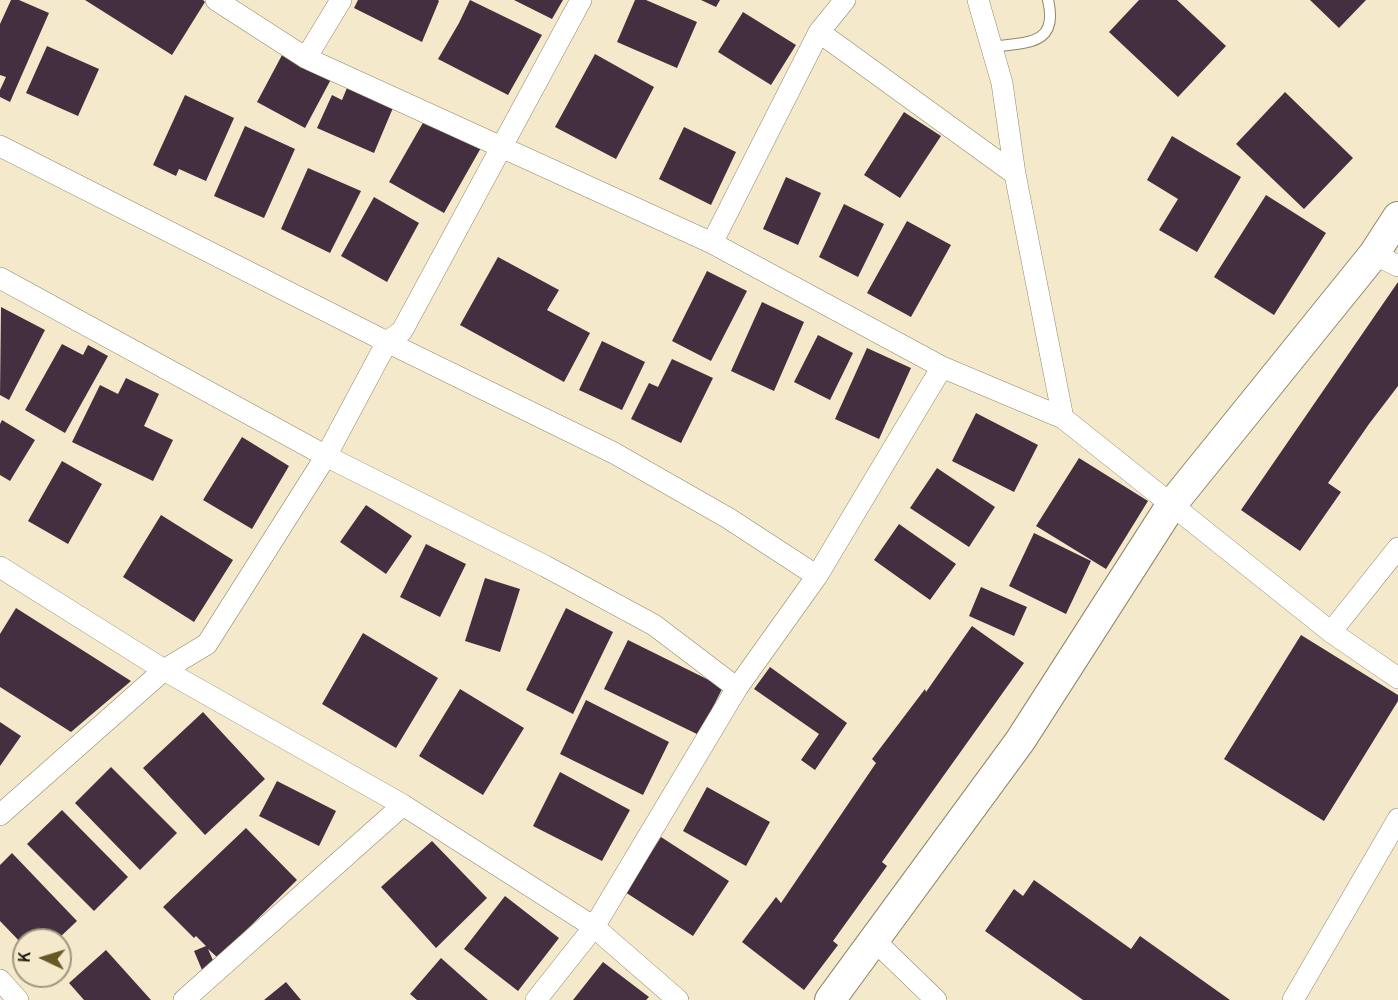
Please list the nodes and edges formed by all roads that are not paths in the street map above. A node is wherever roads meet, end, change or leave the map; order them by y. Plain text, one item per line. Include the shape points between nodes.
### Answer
1 (216, 0) edge
2 (341, 0) edge
3 (581, 0) edge
4 (845, 0) edge
5 (978, 0) edge
6 (1048, 0) edge
7 (819, 32) junction
8 (992, 47) junction
9 (306, 58) junction
10 (0, 146) edge
11 (501, 148) junction
12 (1015, 174) junction
13 (1398, 217) edge
14 (712, 243) junction
15 (1386, 260) edge
16 (0, 278) edge
17 (387, 342) junction
18 (942, 367) junction
19 (1063, 418) junction
20 (326, 456) junction
21 (1172, 504) junction
22 (1398, 548) edge
23 (0, 567) edge
24 (817, 576) junction
25 (1331, 632) junction
26 (164, 670) junction
27 (1398, 678) edge
28 (737, 688) junction
29 (403, 805) junction
30 (0, 815) edge
31 (1398, 819) edge
32 (594, 927) junction
33 (875, 941) junction
34 (0, 980) edge
35 (18, 1000) edge
36 (184, 1000) edge
37 (536, 1000) edge
38 (678, 1000) edge
39 (830, 1000) edge
40 (936, 1000) edge
41 (1293, 1000) edge

1 - 9 street
2 - 9 street
3 - 11 street
4 - 7 street
5 - 8 street
6 - 8 lane via 1048,32 1039,40
7 - 12 street
7 - 14 street
8 - 12 street via 1002,83
9 - 11 street
10 - 17 street
11 - 14 street
11 - 17 street via 402,331
12 - 19 street
13 - 15 main road
14 - 18 street
15 - 21 main road
16 - 20 street
17 - 20 street
17 - 24 street via 614,453 728,518
18 - 19 street
18 - 24 street
19 - 21 street
20 - 26 street via 207,644
20 - 28 street via 654,625
21 - 25 street
21 - 33 main road via 1020,741
22 - 25 street
23 - 26 street
24 - 28 street
25 - 27 street
26 - 29 street
26 - 30 street
28 - 32 street
29 - 32 street
29 - 36 street
31 - 41 street
32 - 37 street
32 - 38 street
33 - 39 main road
33 - 40 street
34 - 35 street

